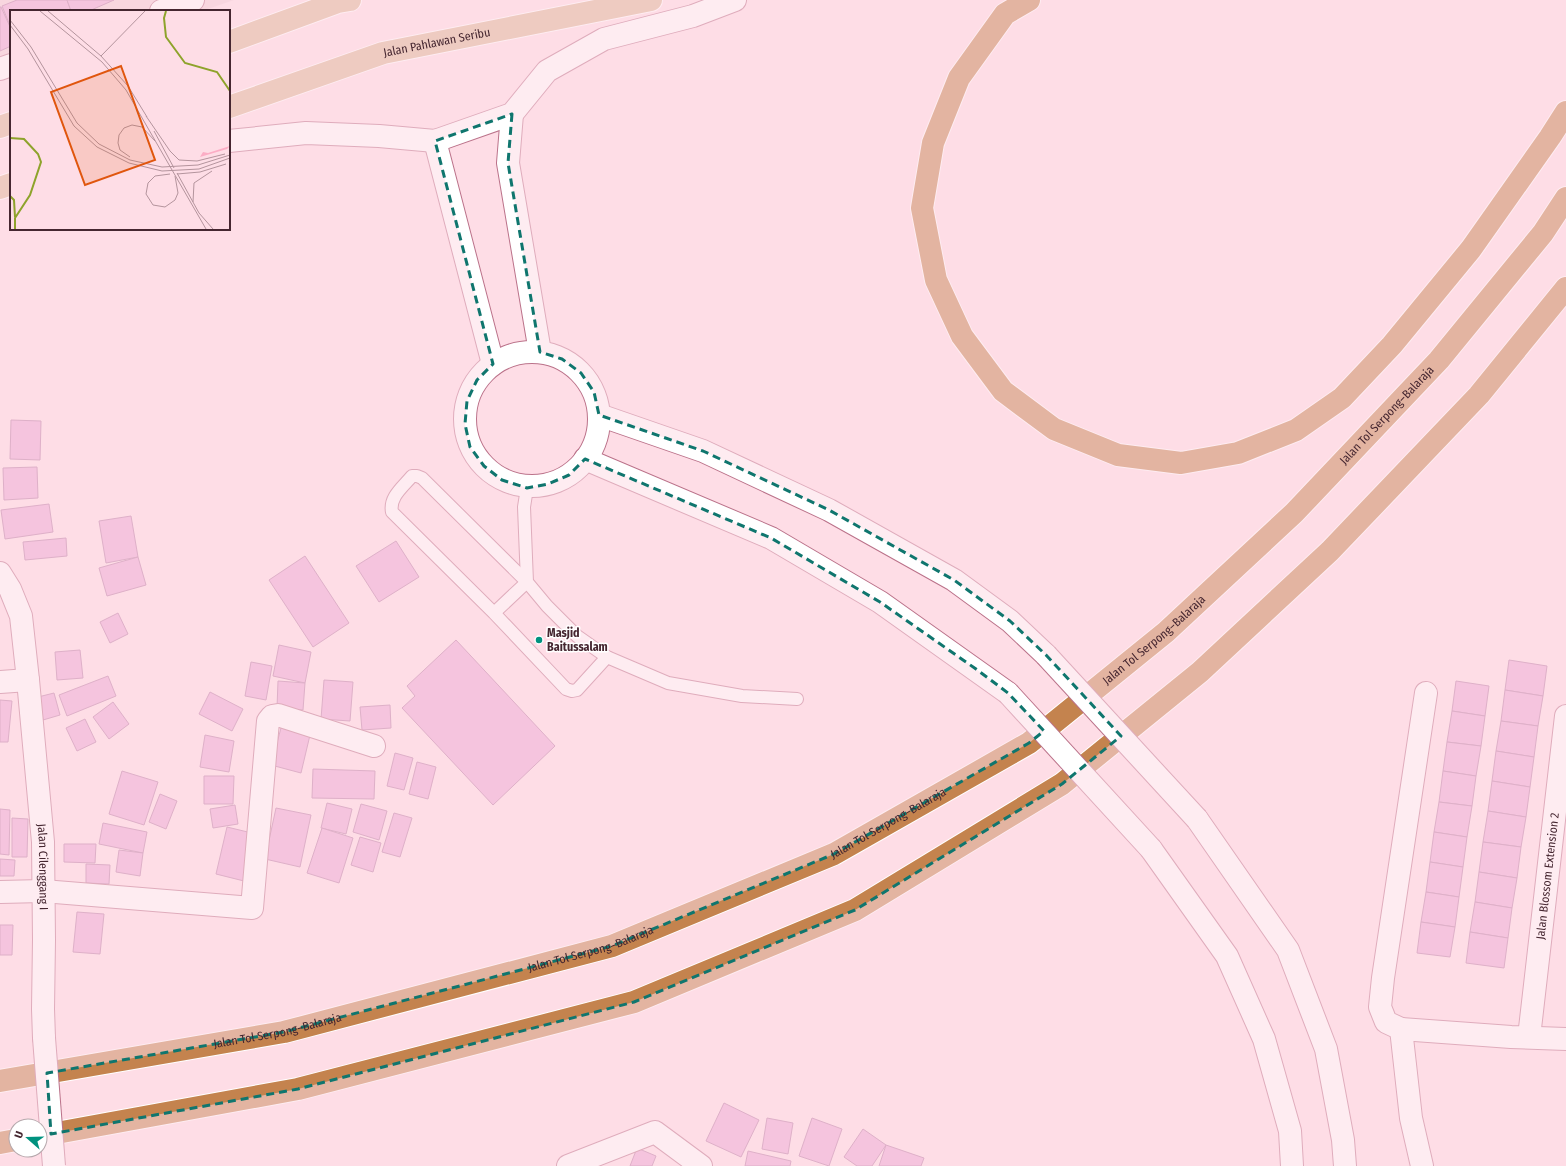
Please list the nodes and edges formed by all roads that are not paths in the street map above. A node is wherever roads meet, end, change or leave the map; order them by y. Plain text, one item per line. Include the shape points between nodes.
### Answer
1 (193, 0) edge
2 (350, 0) edge
3 (651, 0) edge
4 (735, 0) edge
5 (1029, 0) edge
6 (170, 8) edge
7 (230, 42) edge
8 (10, 65) edge
9 (0, 68) edge
10 (230, 107) edge
11 (1566, 112) edge
12 (512, 114) junction
13 (10, 123) edge
14 (0, 127) edge
15 (230, 141) edge
16 (435, 141) junction
17 (10, 184) edge
18 (0, 188) edge
19 (1566, 198) edge
20 (1566, 288) edge
21 (540, 352) junction
22 (494, 364) junction
23 (599, 415) junction
24 (586, 459) junction
25 (527, 488) junction
26 (0, 573) edge
27 (527, 582) junction
28 (494, 613) junction
29 (607, 657) junction
30 (28, 680) junction
31 (0, 682) edge
32 (1426, 693) dead end
33 (797, 699) dead end
34 (1566, 716) edge
35 (374, 746) dead end
36 (43, 891) junction
37 (0, 892) edge
38 (1401, 1029) junction
39 (1529, 1037) junction
40 (1566, 1039) edge
41 (0, 1081) edge
42 (48, 1135) edge
43 (54, 1166) edge
44 (568, 1166) edge
45 (701, 1166) edge
46 (1292, 1166) edge
47 (1345, 1166) edge
48 (1422, 1166) edge

1 - 6 street
2 - 7 main road via 338,2
3 - 10 main road, Jalan Pahlawan Seribu via 383,53
4 - 12 street via 693,16 604,40 547,71
5 - 11 highway via 1006,14 958,78 933,143 922,208 936,280 962,336 1003,390 1054,430 1118,455 1181,462 1238,453 1296,430 1342,398 1392,345 1471,249
8 - 9 street
12 - 16 street
12 - 21 street via 508,163
13 - 14 main road
15 - 16 street via 306,132
16 - 22 street
17 - 18 main road
19 - 41 highway, Jalan Tol Serpong–Balaraja via 1543,233 1439,360 1294,513 1166,632 1029,743 834,854 612,946 284,1032
20 - 42 highway via 1479,395 1330,551 1200,672 1062,784 855,910 634,1002 298,1089
21 - 22 street via 508,356
21 - 23 street via 562,359 581,373 594,392
22 - 25 street via 477,380 467,401 465,424 470,447 484,466 502,480
23 - 24 street via 596,438
23 - 47 street, bridge via 702,451 830,510 954,580 1010,621 1046,655 1198,819 1288,950 1326,1049 1343,1140
24 - 25 street via 569,475 548,484
24 - 46 street, bridge via 771,538 880,602 1008,692 1152,849 1227,956 1264,1039 1290,1131
25 - 27 lane via 524,507
26 - 30 street, Jalan Cilenggang I via 21,616
27 - 28 lane
27 - 28 lane via 422,478 412,476 392,500 392,512
27 - 29 lane via 578,636
28 - 29 lane via 566,689 577,690
29 - 33 lane via 668,683 742,696
30 - 31 street
30 - 36 street, Jalan Cilenggang I via 42,835
32 - 38 street via 1380,1007 1386,1022
34 - 39 street, Jalan Blossom Extension 2
35 - 36 street via 278,715 272,716 268,721 252,908
36 - 37 street
36 - 43 street, Jalan Cilenggang I, bridge via 44,1038
38 - 39 street
38 - 48 street via 1411,1118
39 - 40 street
44 - 45 street via 655,1132

